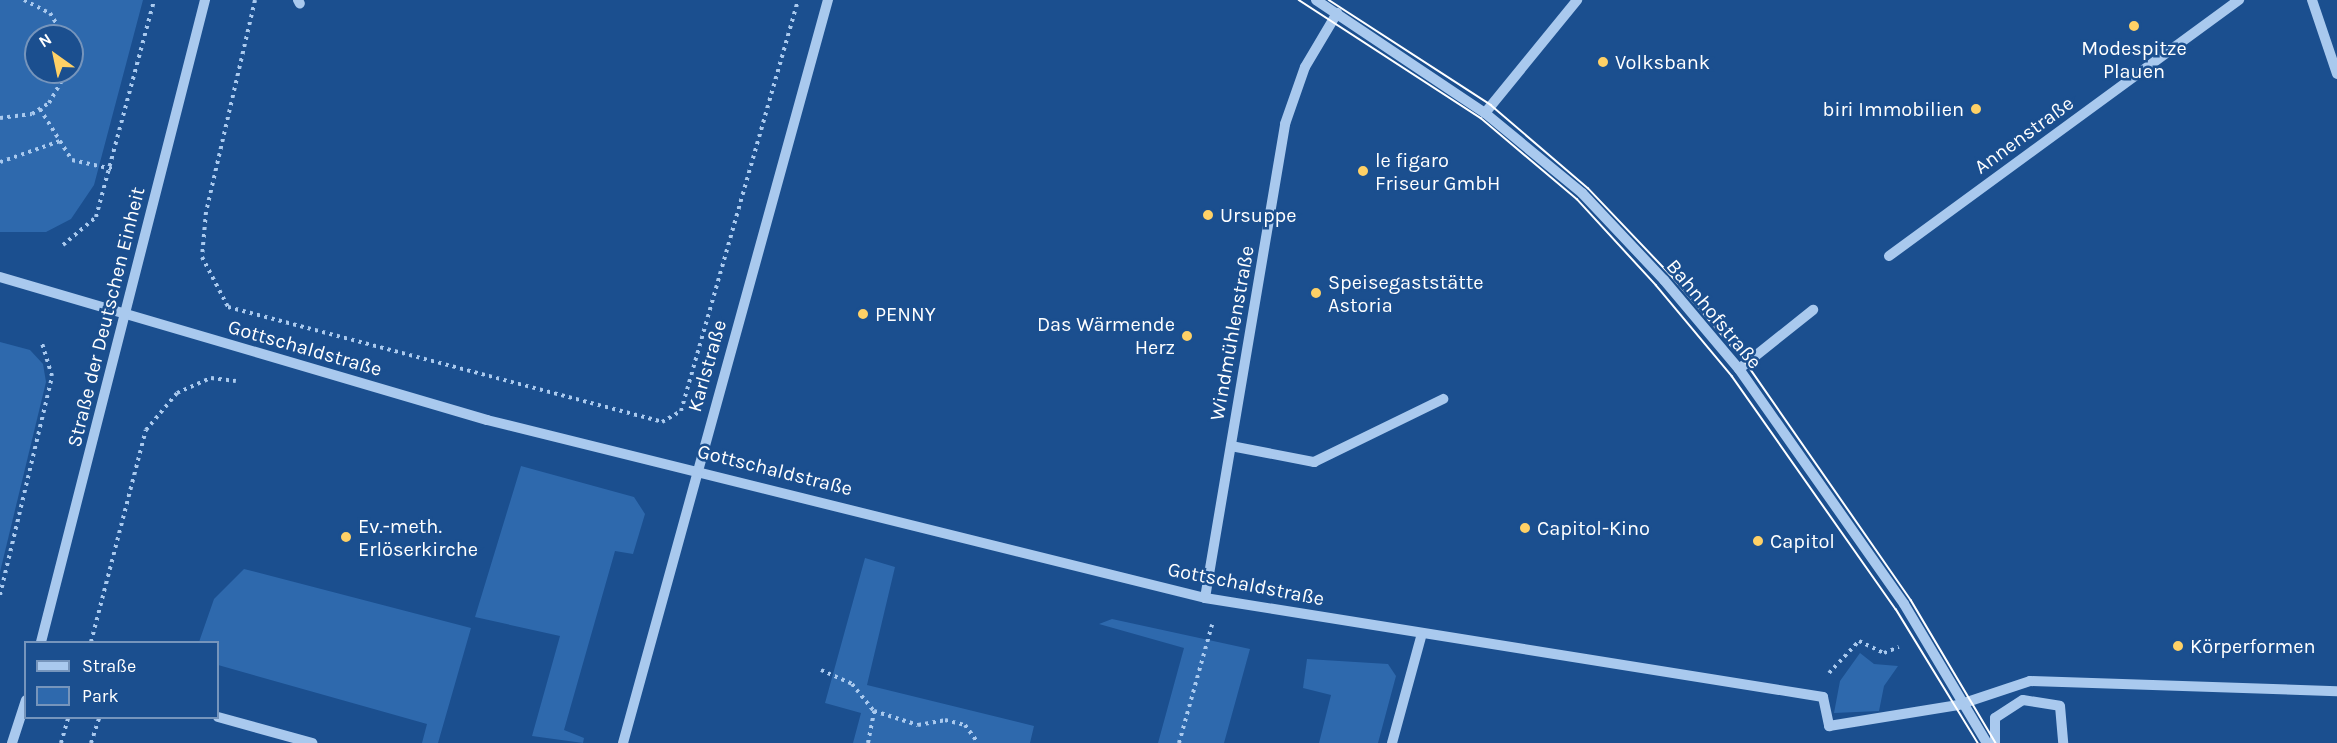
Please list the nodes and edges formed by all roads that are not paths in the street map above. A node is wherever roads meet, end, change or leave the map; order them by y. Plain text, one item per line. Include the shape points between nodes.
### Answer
1 (205, 0) edge
2 (828, 0) edge
3 (1316, 0) edge
4 (1577, 0) edge
5 (2239, 0) edge
6 (2312, 0) edge
7 (1337, 13) junction
8 (2337, 74) edge
9 (1485, 112) junction
10 (1889, 256) dead end
11 (0, 277) edge
12 (1813, 310) dead end
13 (125, 314) junction
14 (1739, 369) junction
15 (1443, 399) dead end
16 (1231, 446) junction
17 (697, 468) junction
18 (1205, 598) junction
19 (1422, 633) junction
20 (41, 641) edge
21 (2337, 691) edge
22 (1963, 701) junction
23 (24, 706) edge
24 (219, 717) edge
25 (12, 743) edge
26 (312, 743) edge
27 (623, 743) edge
28 (1392, 743) edge
29 (1987, 743) edge
30 (1995, 743) edge
31 (2063, 743) edge

1 - 13 street, Straße der Deutschen Einheit
2 - 17 street, Karlstraße
3 - 7 street, Bahnhofstraße
4 - 9 street
5 - 10 street, Annenstraße
6 - 8 street
7 - 9 street, Bahnhofstraße
7 - 16 street, Windmühlenstraße via 1305,67 1285,124
9 - 14 street, Bahnhofstraße via 1582,193
11 - 13 street, Gottschaldstraße
12 - 14 street
13 - 17 street, Gottschaldstraße via 486,420
13 - 20 street, Straße der Deutschen Einheit
14 - 22 street, Bahnhofstraße via 1904,604
15 - 16 street via 1314,462
16 - 18 street, Windmühlenstraße
17 - 18 street, Gottschaldstraße
17 - 27 street, Karlstraße
18 - 19 street, Gottschaldstraße
19 - 22 street, Gottschaldstraße via 1784,695 1823,697 1829,726
19 - 28 street
21 - 22 street via 2030,681
22 - 29 street, Bahnhofstraße
23 - 25 street
24 - 26 street
30 - 31 street via 1995,718 2023,700 2060,706

